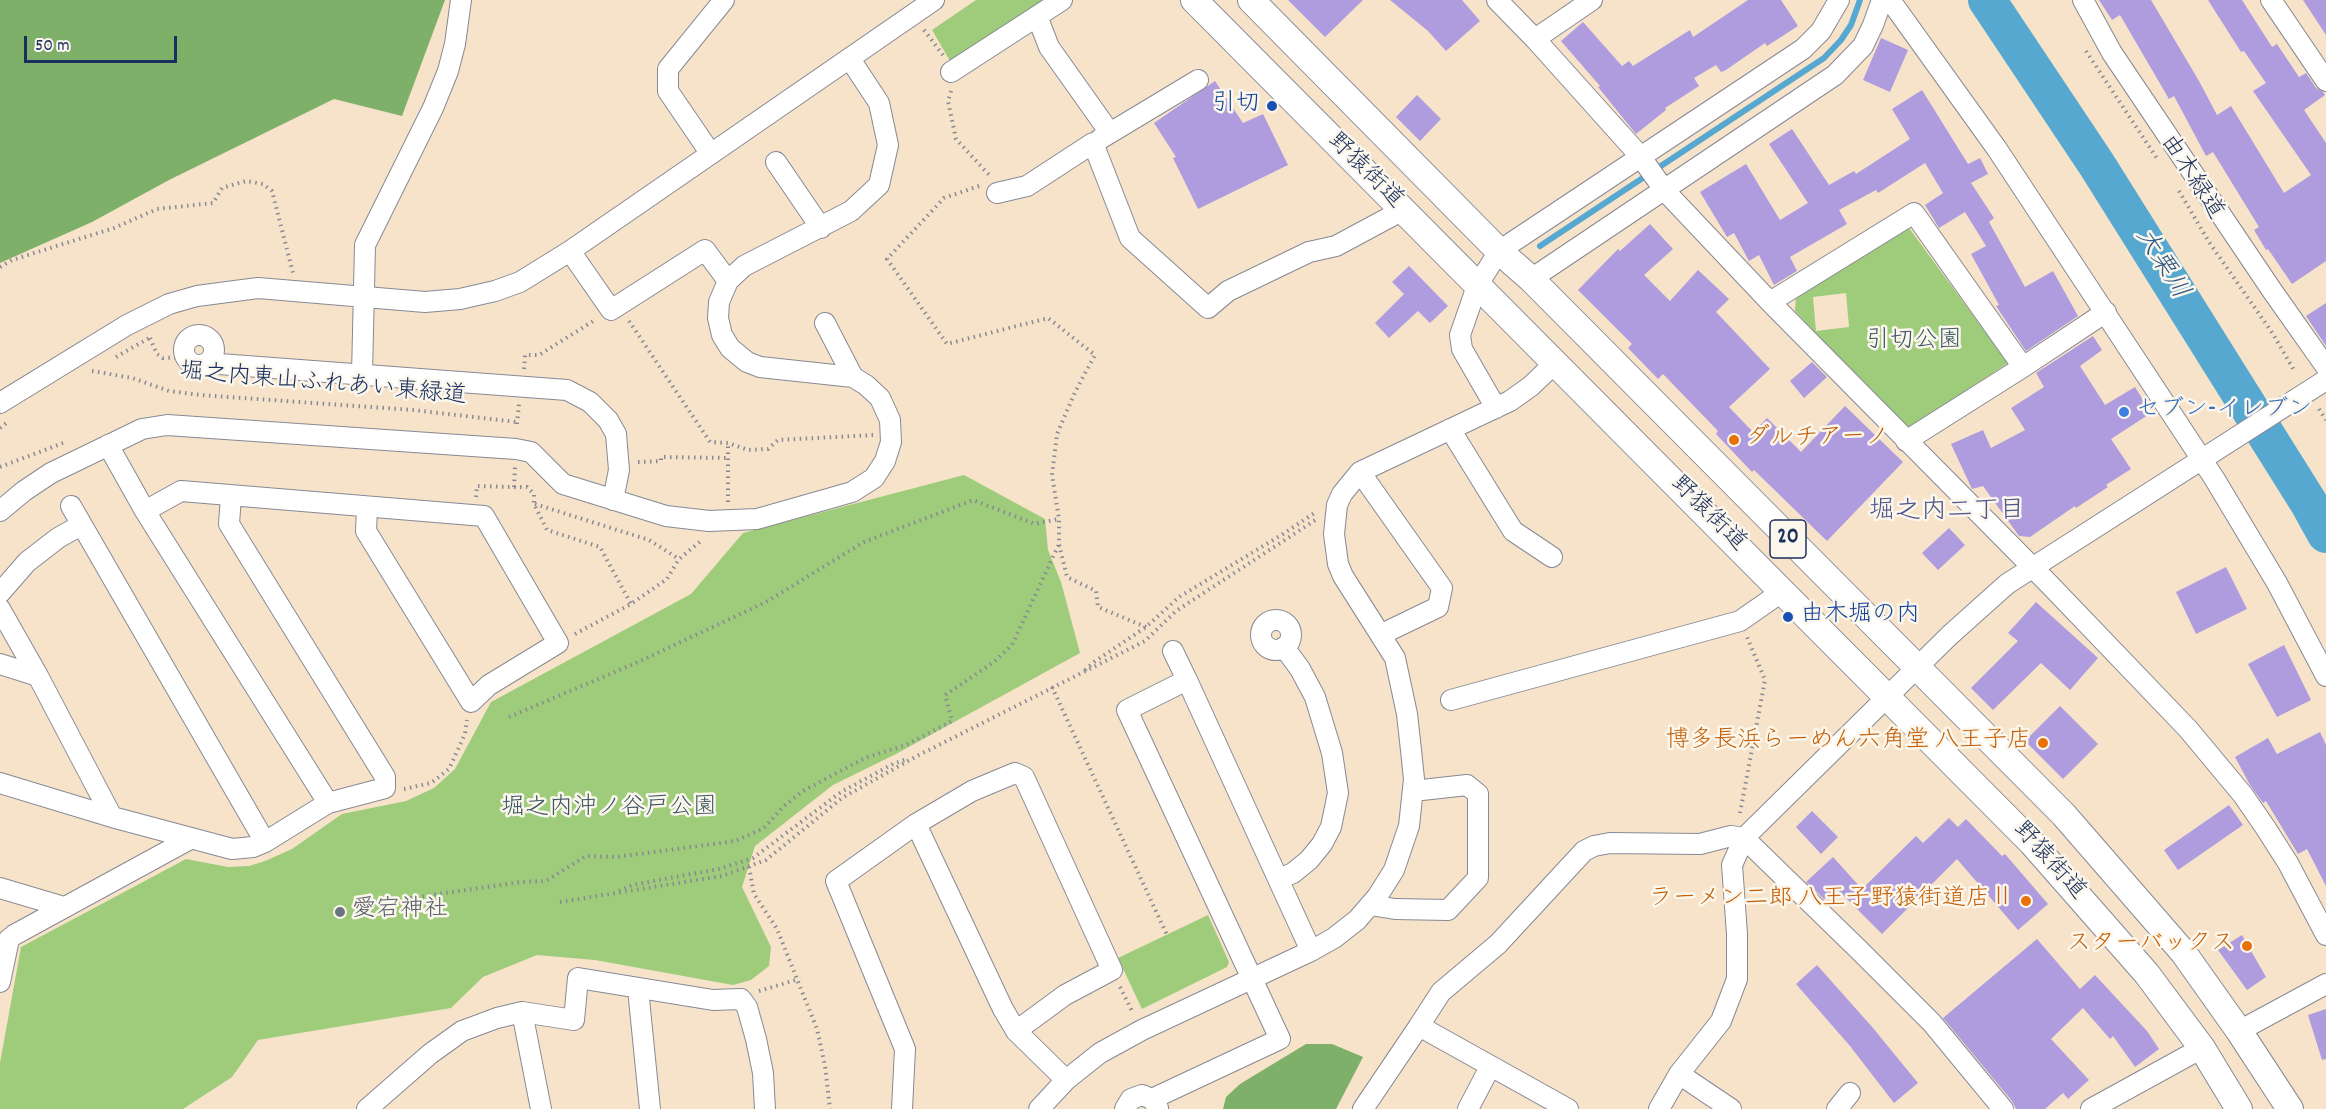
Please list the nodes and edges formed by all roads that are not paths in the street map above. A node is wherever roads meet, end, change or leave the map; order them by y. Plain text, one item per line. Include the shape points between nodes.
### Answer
1 (461, 0) edge
2 (724, 0) edge
3 (934, 0) edge
4 (1062, 0) edge
5 (1194, 0) edge
6 (1251, 0) edge
7 (1497, 0) edge
8 (1592, 0) edge
9 (1839, 0) edge
10 (1882, 0) edge
11 (1890, 0) edge
12 (2084, 0) edge
13 (2271, 0) edge
14 (1037, 16) junction
15 (1534, 39) junction
16 (850, 59) junction
17 (951, 72) road end
18 (1198, 80) dead end
19 (2326, 81) edge
20 (1102, 138) junction
21 (711, 154) junction
22 (1640, 156) junction
23 (776, 162) dead end
24 (1665, 191) junction
25 (997, 193) dead end
26 (1403, 210) junction
27 (821, 228) junction
28 (570, 251) junction
29 (1499, 251) junction
30 (1531, 279) junction
31 (728, 281) junction
32 (1477, 286) junction
33 (363, 297) junction
34 (1770, 302) junction
35 (2106, 312) junction
36 (825, 323) dead end
37 (206, 363) junction
38 (1555, 363) junction
39 (2023, 368) junction
40 (2326, 368) edge
41 (362, 375) junction
42 (853, 377) junction
43 (2326, 380) edge
44 (0, 403) edge
45 (1496, 408) junction
46 (1450, 429) junction
47 (1906, 441) junction
48 (108, 445) junction
49 (2209, 454) junction
50 (1360, 472) junction
51 (231, 496) junction
52 (613, 500) junction
53 (70, 506) dead end
54 (367, 508) junction
55 (0, 511) edge
56 (145, 511) junction
57 (81, 525) junction
58 (1552, 557) dead end
59 (2031, 567) junction
60 (1783, 591) junction
61 (0, 593) edge
62 (0, 609) edge
63 (1382, 634) junction
64 (1284, 647) dead end
65 (1173, 651) dead end
66 (0, 664) edge
67 (1918, 667) junction
68 (38, 676) junction
69 (2326, 676) edge
70 (1187, 680) junction
71 (1888, 697) junction
72 (1450, 700) dead end
73 (0, 783) edge
74 (1413, 791) junction
75 (327, 802) junction
76 (112, 817) junction
77 (916, 824) junction
78 (1737, 837) junction
79 (190, 839) junction
80 (265, 842) junction
81 (1279, 879) junction
82 (0, 888) edge
83 (1370, 905) junction
84 (64, 907) junction
85 (2326, 935) edge
86 (1311, 951) junction
87 (1, 970) edge
88 (1251, 979) junction
89 (2326, 984) edge
90 (638, 989) junction
91 (522, 1012) junction
92 (1419, 1026) junction
93 (1016, 1031) junction
94 (2239, 1031) junction
95 (2202, 1048) junction
96 (1490, 1067) junction
97 (1679, 1074) junction
98 (1066, 1080) junction
99 (1850, 1093) dead end
100 (1155, 1104) edge
101 (367, 1109) edge
102 (541, 1109) edge
103 (650, 1109) edge
104 (765, 1109) edge
105 (902, 1109) edge
106 (1039, 1109) edge
107 (1125, 1109) edge
108 (1363, 1109) edge
109 (1468, 1109) edge
110 (1568, 1109) edge
111 (1659, 1109) edge
112 (1731, 1109) edge
113 (1837, 1109) edge
114 (2003, 1109) edge
115 (2091, 1109) edge
116 (2240, 1109) edge
117 (2290, 1109) edge

1 - 33 street via 447,71 415,146 365,245
2 - 21 street via 668,69 668,91
3 - 16 street
4 - 14 street
5 - 26 main road, 野猿街道 / 20
6 - 29 main road, 野猿街道 / 20
7 - 15 street
8 - 15 street
9 - 22 street via 1821,31 1803,49
10 - 24 street via 1863,46 1835,75
11 - 35 street via 1997,149
12 - 40 street via 2112,53
13 - 19 street
14 - 17 street
14 - 20 street via 1050,47
15 - 22 street
16 - 21 street
16 - 27 street via 879,103 888,145 879,185 851,211
18 - 20 street
20 - 25 street via 1027,186
20 - 26 street via 1130,238 1208,308 1228,291 1309,252 1336,246
21 - 28 street
22 - 24 street
22 - 29 street
23 - 27 street
24 - 30 street
24 - 34 street
26 - 32 main road, 野猿街道 / 20
27 - 31 street via 744,266
28 - 31 street via 615,308 705,250
28 - 33 street via 520,282 460,299 425,302
29 - 30 main road, 野猿街道 / 20
29 - 32 street
30 - 67 main road, 野猿街道 / 20
31 - 42 street via 719,302 718,318 730,348 747,362 760,367
32 - 38 main road, 野猿街道 / 20
32 - 45 street via 1460,335 1462,349
33 - 41 street
33 - 44 street via 258,288 178,301 127,325
34 - 39 street via 1914,213
34 - 47 street
35 - 39 street
35 - 49 street
36 - 42 street
37 - 37 street via 214,352 212,343 205,336 196,335 188,340 185,357 192,364
37 - 41 street
38 - 45 street via 1531,386
38 - 60 main road, 野猿街道 / 20
39 - 47 street
41 - 52 street via 567,390 590,402 616,434 619,462
42 - 52 street via 880,398 890,420 891,442 874,478 852,492 757,519 709,521 666,516
43 - 49 street
45 - 46 street
46 - 50 street
46 - 58 street via 1513,531
47 - 59 street
48 - 52 street via 142,429 167,425 516,449 531,452 563,484
48 - 55 street via 51,473
48 - 56 street
49 - 59 street
49 - 69 street
50 - 63 street via 1342,494 1336,509 1338,564
50 - 63 street via 1442,588 1438,607
51 - 54 street
51 - 56 street via 181,491
51 - 75 street via 229,524 385,777 385,788
53 - 57 street
54 - 54 street via 484,516 558,643 489,685 471,702 366,531
56 - 75 street
57 - 61 street via 27,562
57 - 80 street
59 - 67 street via 1982,604
59 - 85 street via 2161,699 2243,795 2288,863
60 - 71 main road, 野猿街道 / 20
60 - 72 street via 1740,621
62 - 68 street
63 - 74 street via 1400,676
64 - 81 street via 1315,697 1327,734 1338,793 1331,827 1322,844 1309,860
65 - 70 street
66 - 68 street
67 - 71 street
67 - 94 main road, 野猿街道 / 20 via 2064,815 2183,952
68 - 76 street
70 - 81 street
70 - 88 street via 1127,710
71 - 78 street
71 - 95 main road, 野猿街道 / 20 via 2031,842 2147,974
73 - 76 street
74 - 83 street via 1400,856
74 - 83 street via 1467,784 1478,795 1478,878 1448,910
75 - 80 street
76 - 79 street
77 - 93 street
77 - 93 street via 1003,776 1016,773 1024,777 1112,970 1065,995
77 - 105 street via 836,881 905,1049
78 - 92 street via 1700,844 1610,843 1584,851 1498,944 1441,992
78 - 97 street via 1732,865 1737,979 1721,1021
78 - 114 street via 1932,1023
79 - 80 street via 232,849 253,848
79 - 84 street
81 - 86 street
82 - 84 street
83 - 86 street via 1334,938
84 - 87 street via 9,939
86 - 88 street
88 - 98 street via 1142,1030 1100,1053
88 - 100 street via 1280,1039
89 - 94 street
90 - 91 street via 578,978 574,1020
90 - 103 street
90 - 104 street via 713,1000 741,999 756,1039
91 - 101 street via 462,1031
91 - 102 street
92 - 96 street
92 - 108 street
93 - 98 street
94 - 117 main road, 野猿街道 / 20
95 - 115 street
95 - 116 main road, 野猿街道 / 20
96 - 109 street
96 - 110 street
97 - 111 street
97 - 112 street
98 - 106 street
99 - 113 street
100 - 107 street via 1142,1095 1136,1096

